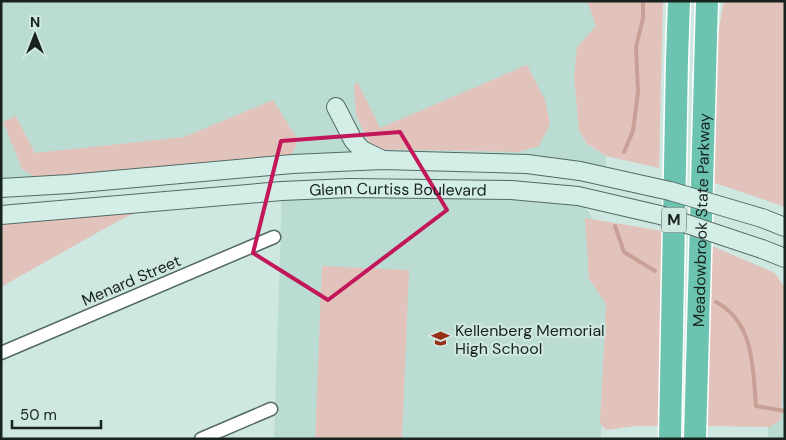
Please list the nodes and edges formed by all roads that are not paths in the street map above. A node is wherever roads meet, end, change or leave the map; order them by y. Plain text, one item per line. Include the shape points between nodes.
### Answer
1 (673, 1) edge
2 (679, 1) edge
3 (714, 1) edge
4 (707, 12) edge
5 (678, 24) junction
6 (336, 107) dead end
7 (383, 160) junction
8 (500, 163) junction
9 (1, 188) edge
10 (456, 189) junction
11 (1, 215) edge
12 (785, 227) edge
13 (274, 237) dead end
14 (785, 258) edge
15 (1, 353) edge
16 (271, 409) dead end
17 (201, 439) edge
18 (670, 439) edge
19 (695, 439) edge

1 - 5 highway
2 - 5 highway, Meadowbrook State Parkway / M
3 - 4 highway, Meadowbrook State Parkway
4 - 19 highway, Meadowbrook State Parkway / M
5 - 18 highway, Meadowbrook State Parkway / M
6 - 7 main road via 353,140 362,150
7 - 8 main road, Glenn Curtiss Boulevard
7 - 9 main road, Glenn Curtiss Boulevard via 292,164
8 - 10 main road via 479,171
8 - 12 main road, Glenn Curtiss Boulevard, bridge via 580,171 678,193
10 - 11 main road, Glenn Curtiss Boulevard via 331,188
10 - 14 main road, Glenn Curtiss Boulevard, bridge via 578,196 660,215
13 - 15 street, Menard Street
16 - 17 street

